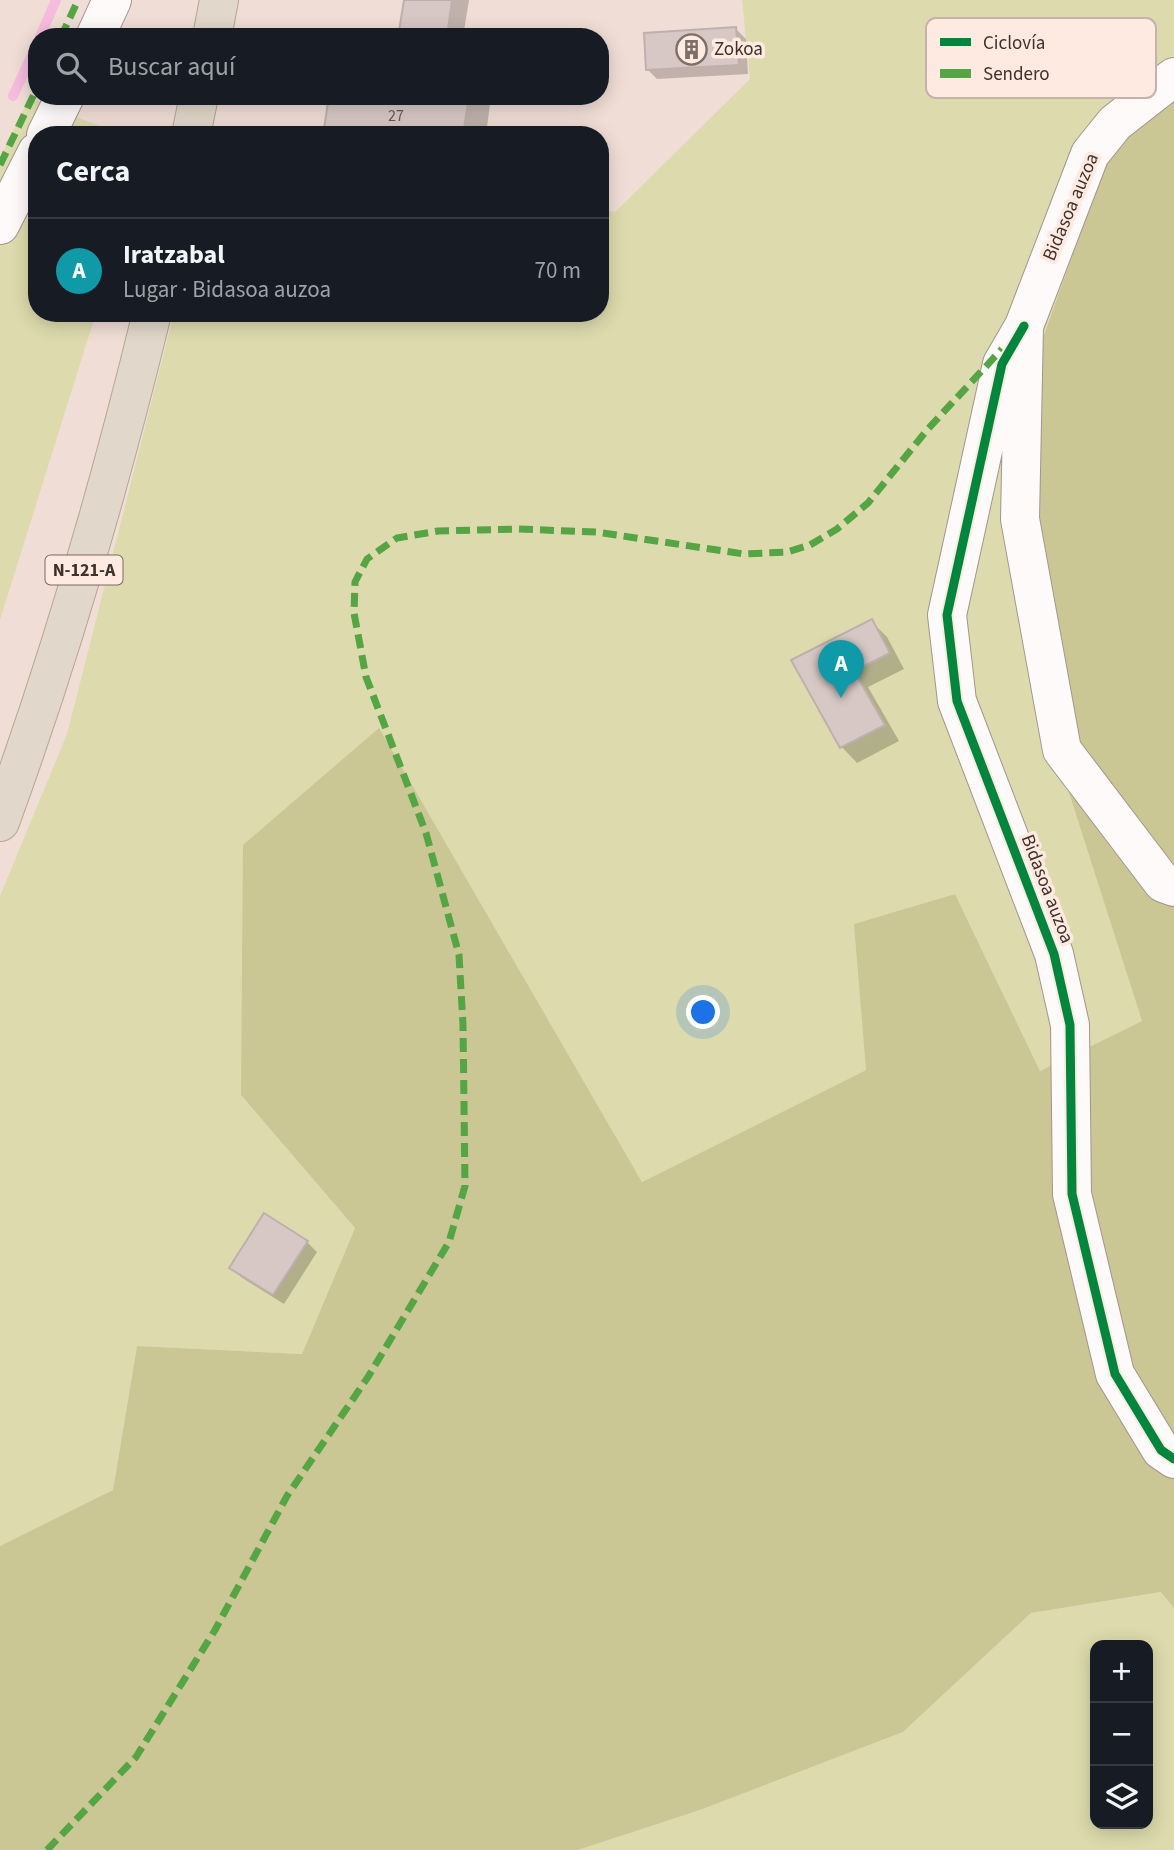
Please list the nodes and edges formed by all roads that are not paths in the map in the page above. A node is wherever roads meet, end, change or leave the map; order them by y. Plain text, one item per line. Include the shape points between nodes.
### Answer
1 (112, 0) edge
2 (219, 0) edge
3 (99, 28) edge
4 (214, 28) edge
5 (1174, 77) edge
6 (1156, 91) edge
7 (1147, 98) edge
8 (61, 105) edge
9 (197, 105) edge
10 (50, 126) edge
11 (193, 126) edge
12 (28, 170) edge
13 (0, 225) edge
14 (150, 322) edge
15 (1024, 326) junction
16 (0, 822) edge
17 (1174, 887) edge
18 (1174, 1460) edge

1 - 3 street
2 - 4 highway
5 - 6 street, Bidasoa auzoa
7 - 15 street, Bidasoa auzoa via 1115,123 1090,154
8 - 10 street
9 - 11 highway
12 - 13 street
14 - 16 highway, N-121-A via 94,539
15 - 17 street, Bidasoa auzoa via 1020,519 1062,750 1163,883
15 - 18 street, Bidasoa auzoa via 1002,364 947,615 957,701 1056,966 1070,1025 1072,1194 1115,1374 1161,1450

